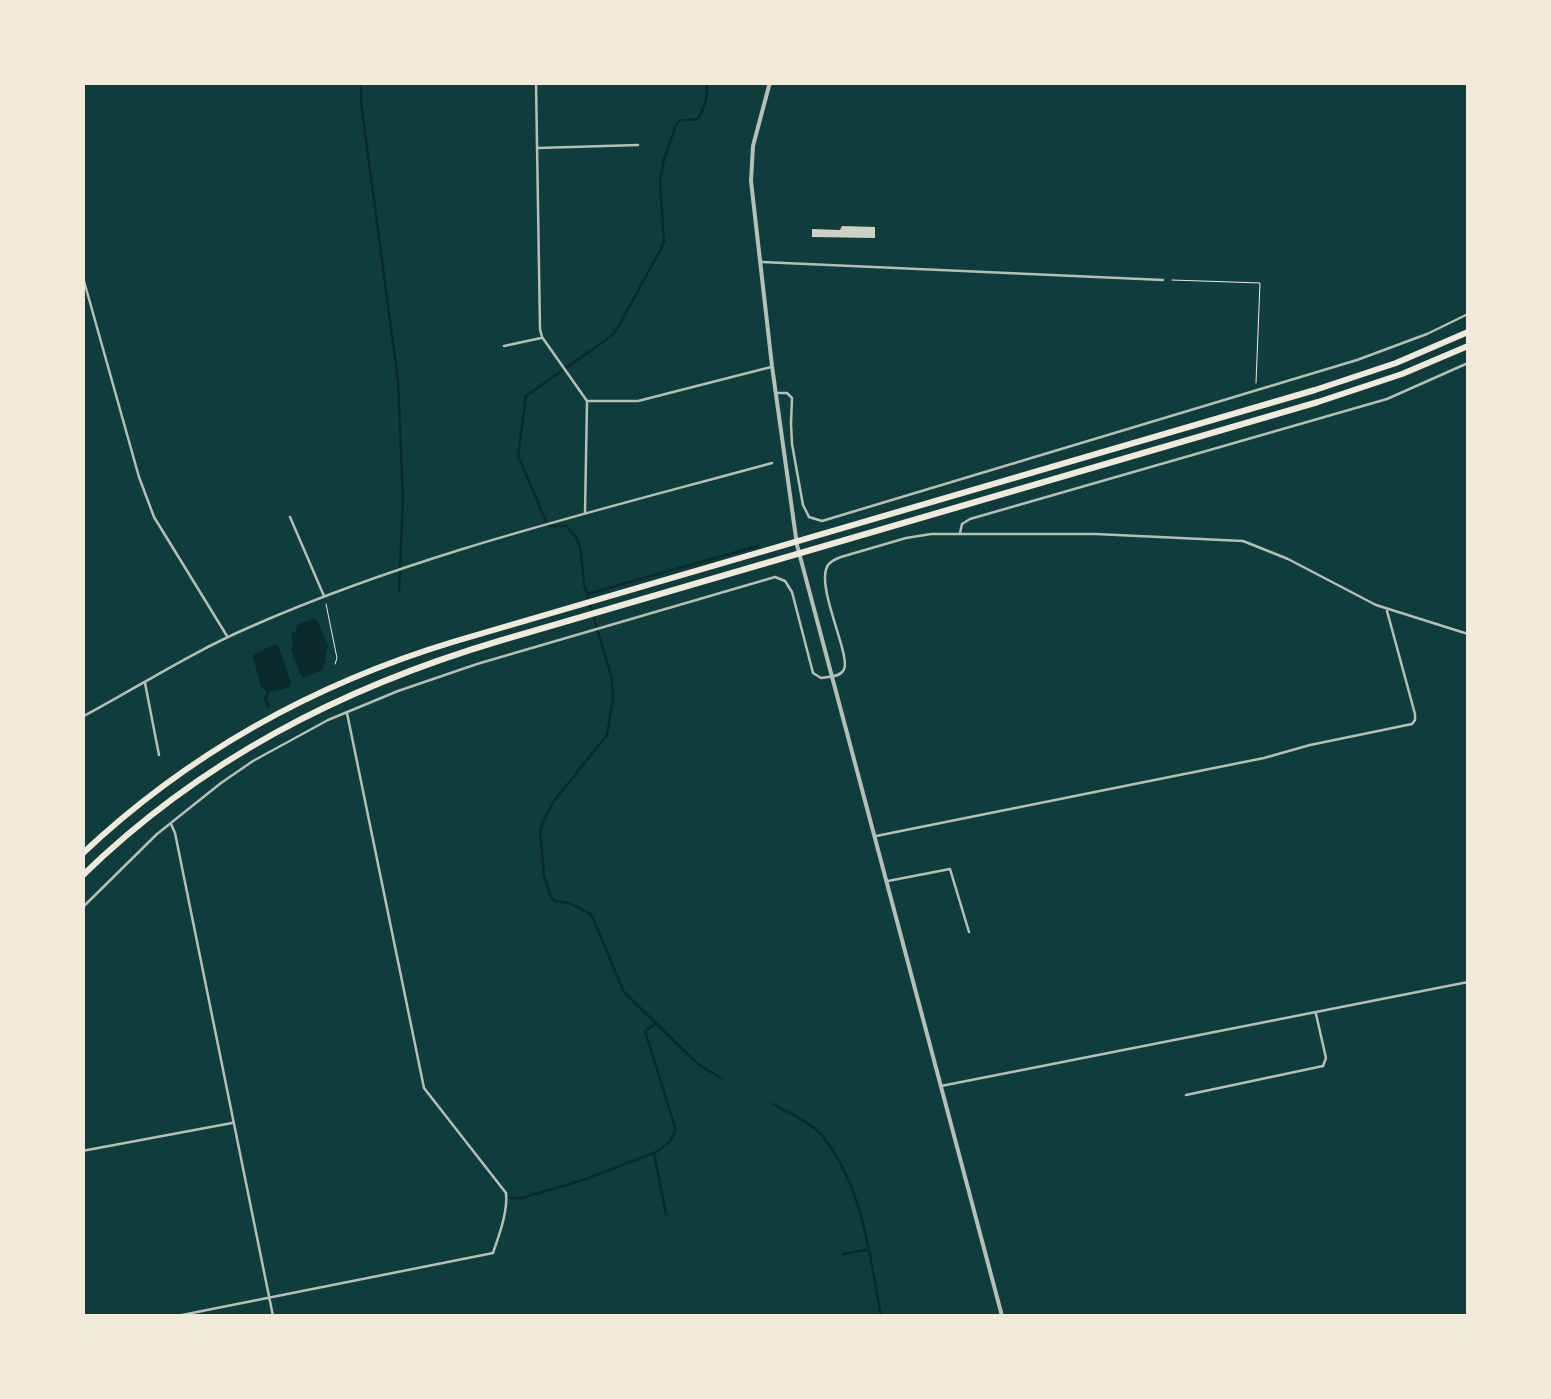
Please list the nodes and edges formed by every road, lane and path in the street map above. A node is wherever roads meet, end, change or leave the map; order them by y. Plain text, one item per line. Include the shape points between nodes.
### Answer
1 (536, 82) edge
2 (770, 82) edge
3 (638, 145) dead end
4 (537, 148) junction
5 (760, 262) junction
6 (82, 274) edge
7 (1163, 280) joint
8 (1468, 314) edge
9 (1468, 332) edge
10 (542, 337) junction
11 (504, 346) dead end
12 (1468, 346) edge
13 (1468, 364) edge
14 (772, 366) junction
15 (1256, 392) junction
16 (776, 393) junction
17 (587, 401) junction
18 (772, 463) dead end
19 (585, 512) junction
20 (290, 517) dead end
21 (960, 534) junction
22 (325, 597) junction
23 (1386, 609) junction
24 (1468, 634) edge
25 (228, 638) junction
26 (334, 664) dead end
27 (832, 676) junction
28 (145, 682) junction
29 (346, 712) junction
30 (82, 717) edge
31 (159, 755) dead end
32 (171, 823) junction
33 (874, 836) junction
34 (82, 854) edge
35 (82, 876) edge
36 (887, 882) junction
37 (82, 908) edge
38 (969, 932) dead end
39 (1468, 982) edge
40 (1316, 1012) junction
41 (941, 1086) junction
42 (1186, 1094) dead end
43 (234, 1122) junction
44 (82, 1150) edge
45 (269, 1298) junction
46 (177, 1316) edge
47 (273, 1316) edge
48 (1002, 1316) edge

1 - 4 street
2 - 5 street via 751,162
3 - 4 street
4 - 10 street
5 - 7 street
5 - 14 street
6 - 25 street via 150,509
7 - 15 path via 1260,283
8 - 15 street
9 - 34 highway via 1325,387 350,678 227,742
10 - 11 street
10 - 17 street
12 - 35 highway via 1338,396 410,670 244,750
13 - 21 street via 1348,411 970,519
14 - 16 street
14 - 17 street via 638,401
15 - 16 street via 822,521 803,505 792,398
16 - 27 street via 794,529
17 - 19 street
18 - 19 street
19 - 22 street
20 - 22 street
21 - 23 street via 1242,541
21 - 27 street via 906,538 829,564 826,582 846,661 844,671
22 - 25 street
22 - 26 path
23 - 24 street
23 - 33 street via 1415,714 1412,724
25 - 28 street
27 - 29 street via 813,673 792,592 776,577 464,668
27 - 33 street
28 - 30 street
28 - 31 street
29 - 32 street via 253,761
29 - 45 street via 424,1088 507,1196 493,1253
32 - 37 street
32 - 43 street
33 - 36 street
36 - 38 street via 950,869
36 - 41 street
39 - 40 street
40 - 41 street
40 - 42 street via 1324,1066
41 - 48 street
43 - 44 street
43 - 45 street
45 - 46 street
45 - 47 street

